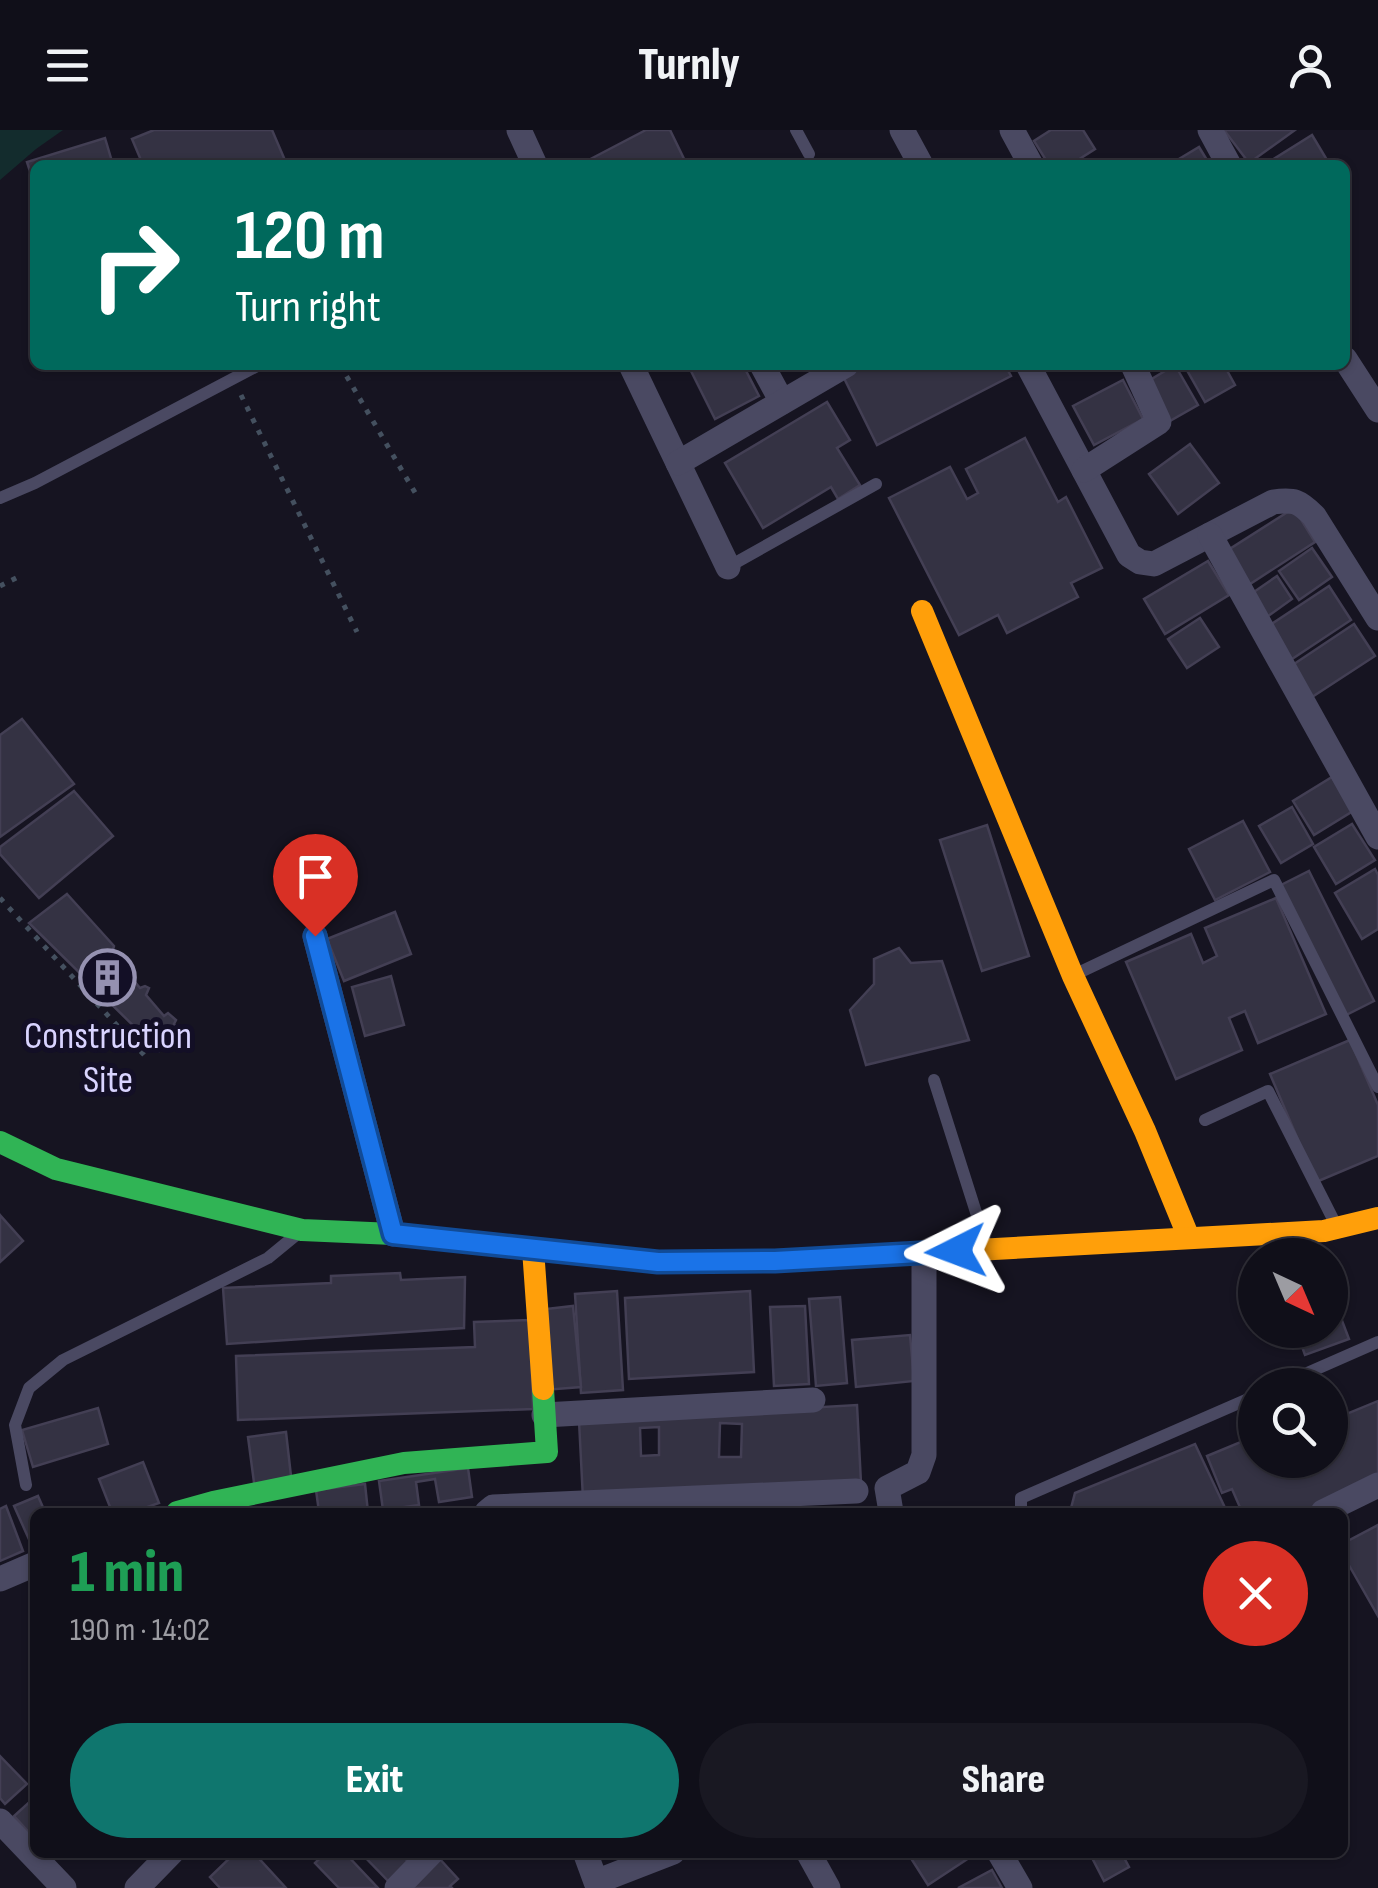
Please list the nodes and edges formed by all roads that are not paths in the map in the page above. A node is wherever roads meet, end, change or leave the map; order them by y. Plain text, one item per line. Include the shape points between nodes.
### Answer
1 (519, 130) edge
2 (796, 130) edge
3 (902, 130) edge
4 (1012, 130) edge
5 (1210, 130) edge
6 (809, 154) dead end
7 (534, 160) edge
8 (918, 160) edge
9 (1028, 160) edge
10 (1226, 160) edge
11 (1350, 367) edge
12 (249, 370) edge
13 (633, 370) edge
14 (765, 370) edge
15 (837, 370) edge
16 (1031, 370) edge
17 (1134, 370) edge
18 (782, 402) junction
19 (1378, 410) edge
20 (678, 464) junction
21 (1084, 470) junction
22 (876, 484) dead end
23 (0, 498) edge
24 (1210, 535) junction
25 (728, 567) joint
26 (922, 611) dead end
27 (1378, 618) edge
28 (1378, 838) edge
29 (315, 936) dead end
30 (1072, 976) junction
31 (934, 1080) dead end
32 (1378, 1087) edge
33 (1205, 1120) dead end
34 (0, 1142) edge
35 (1378, 1218) edge
36 (1338, 1228) junction
37 (302, 1230) junction
38 (393, 1234) junction
39 (1189, 1238) junction
40 (533, 1248) junction
41 (988, 1250) junction
42 (924, 1253) junction
43 (1378, 1342) edge
44 (1319, 1368) edge
45 (813, 1400) dead end
46 (1238, 1403) edge
47 (544, 1415) junction
48 (26, 1485) dead end
49 (1378, 1485) edge
50 (856, 1491) dead end
51 (191, 1508) edge
52 (492, 1508) edge
53 (890, 1508) edge
54 (1021, 1508) edge
55 (1331, 1508) edge
56 (30, 1566) edge
57 (0, 1580) edge
58 (0, 1821) edge
59 (30, 1857) edge
60 (31, 1858) edge
61 (166, 1858) edge
62 (426, 1858) edge
63 (587, 1858) edge
64 (658, 1858) edge
65 (811, 1858) edge
66 (1002, 1858) edge
67 (53, 1885) edge
68 (137, 1888) edge
69 (397, 1888) edge
70 (828, 1888) edge
71 (1020, 1888) edge

1 - 7 street
2 - 6 lane
3 - 8 street
4 - 9 street
5 - 10 street
11 - 19 street
12 - 23 lane
13 - 20 street
14 - 18 street
15 - 18 street
16 - 21 street
17 - 21 street via 1159,422
18 - 20 street
20 - 25 street
21 - 24 street via 1129,555 1140,562 1154,564
22 - 25 lane
24 - 27 street via 1273,502 1305,506
24 - 28 street
26 - 30 street
29 - 38 street
30 - 32 lane via 1274,880
30 - 39 street
31 - 41 lane
33 - 36 lane via 1268,1091
34 - 37 street via 56,1169
35 - 36 street
36 - 39 street
37 - 38 street
37 - 48 lane via 268,1258 63,1360 29,1388 14,1425
38 - 40 street
39 - 41 street
40 - 42 street via 658,1262
40 - 47 street
41 - 42 street
42 - 53 street via 924,1455 918,1472 887,1488
43 - 44 lane
45 - 47 street
46 - 54 lane via 1021,1498
47 - 51 street via 547,1452 404,1463
49 - 55 street
50 - 52 street
56 - 57 street
58 - 59 street
60 - 67 street
61 - 68 street
62 - 69 street
63 - 64 street via 596,1882
65 - 70 street
66 - 71 street

